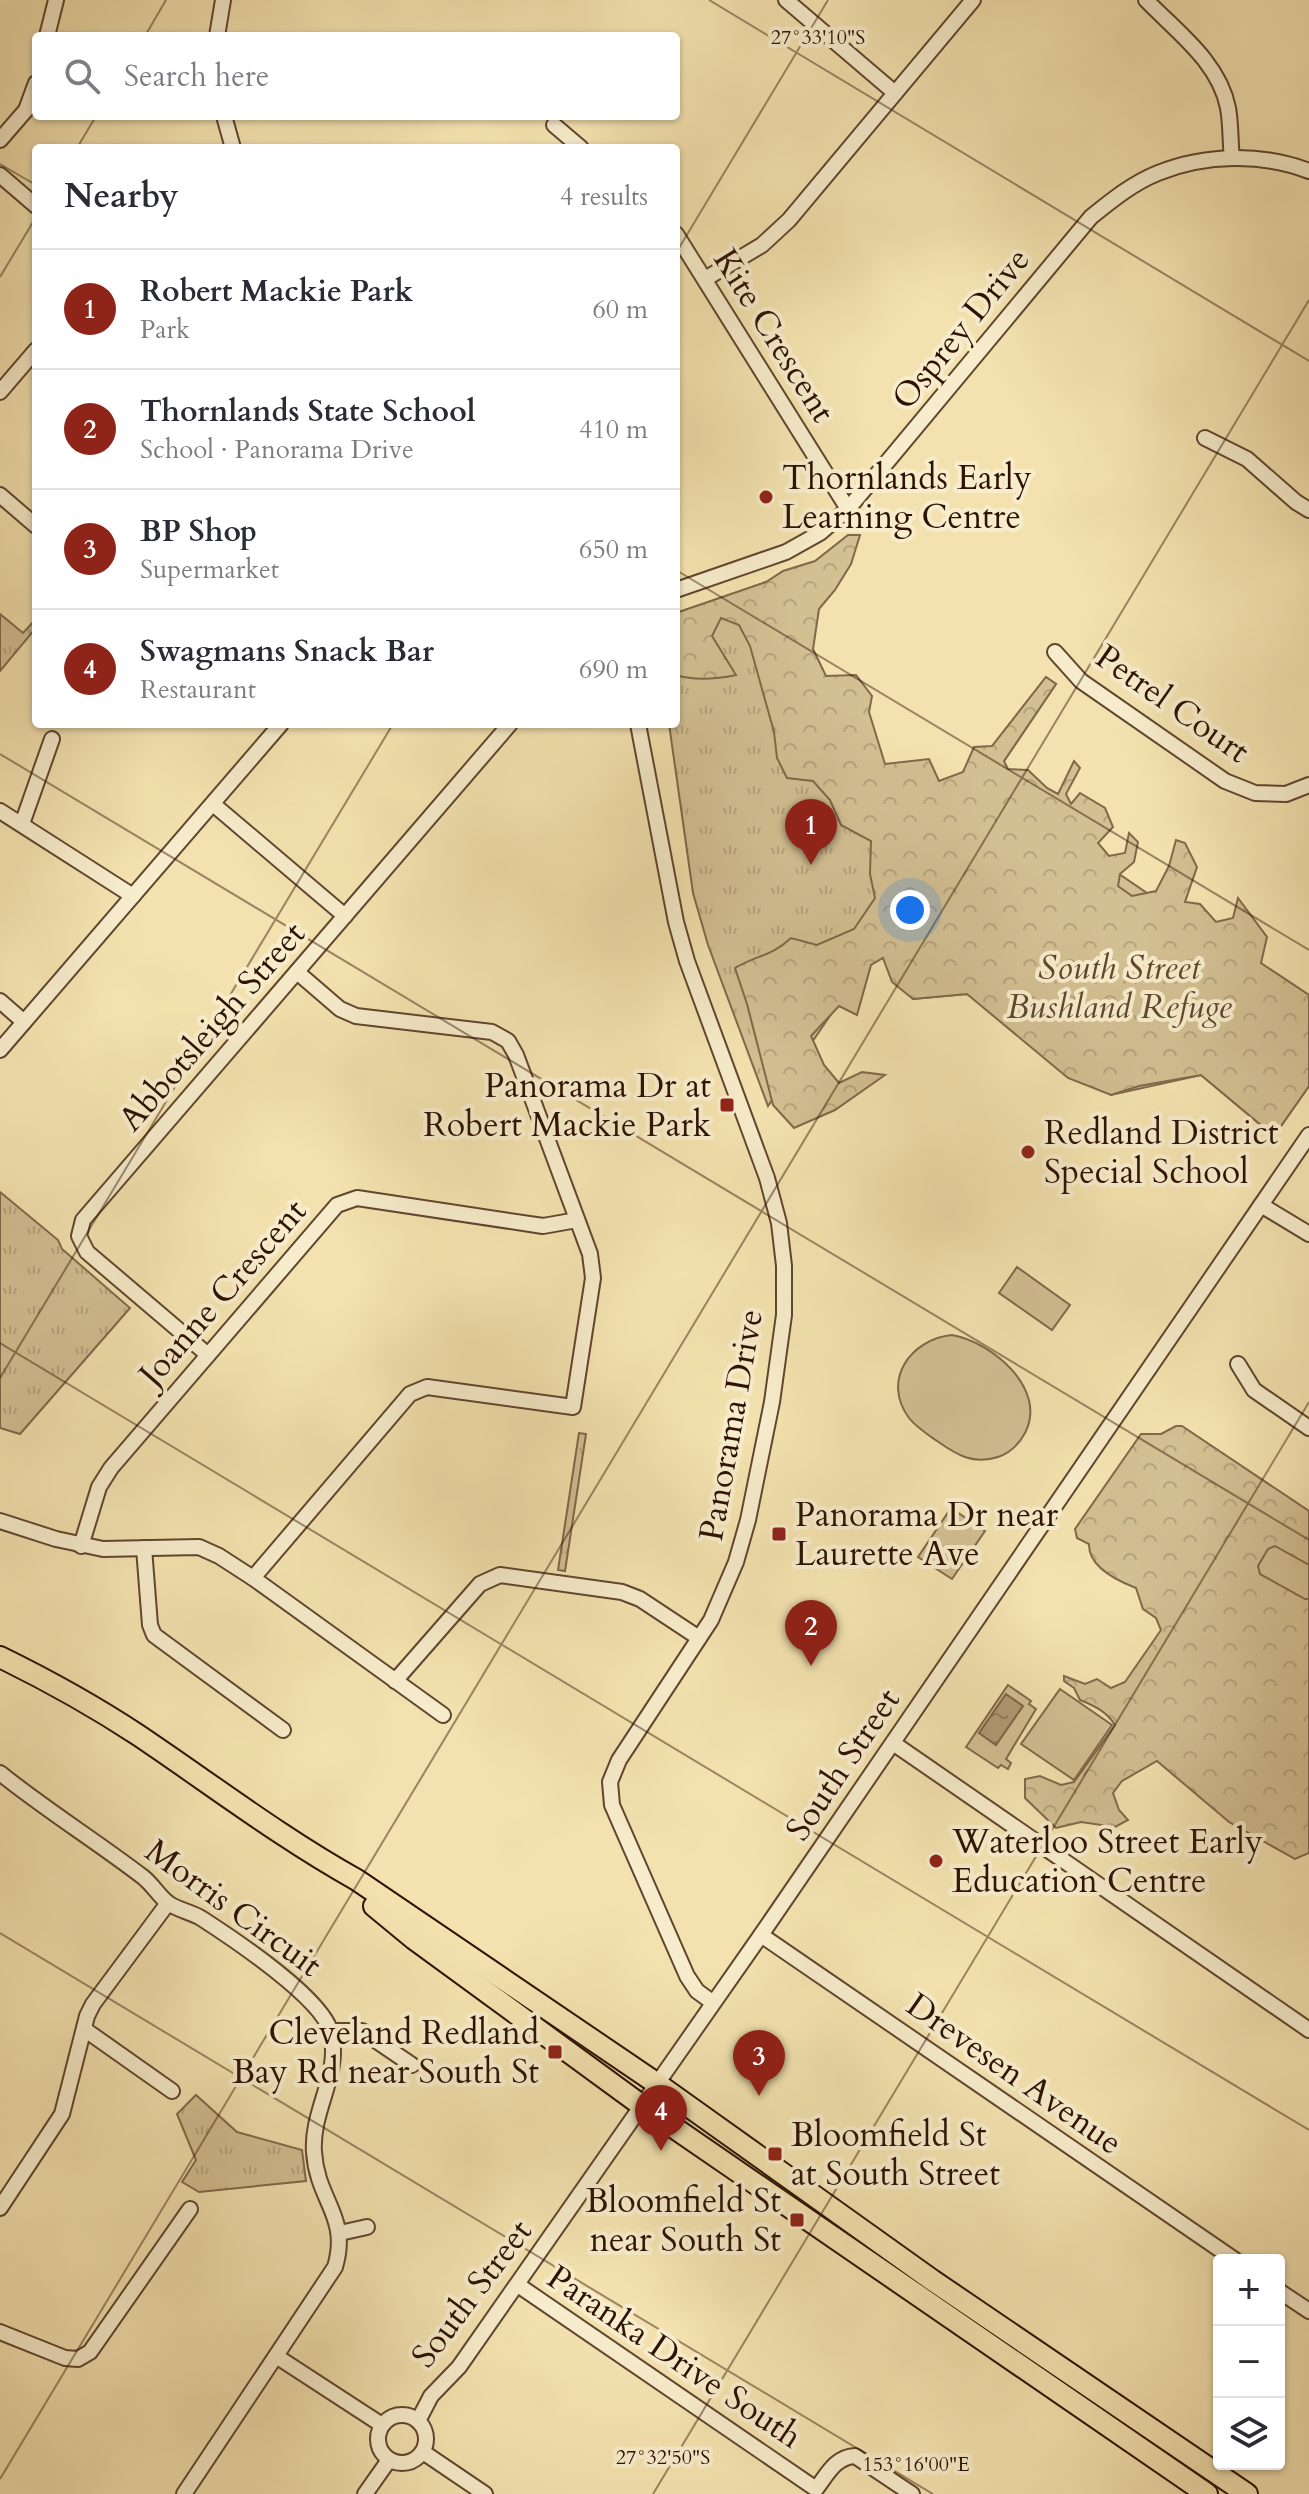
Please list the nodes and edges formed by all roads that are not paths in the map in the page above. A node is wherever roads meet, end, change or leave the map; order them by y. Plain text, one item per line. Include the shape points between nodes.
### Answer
1 (56, 0) edge
2 (223, 0) edge
3 (786, 0) edge
4 (973, 0) edge
5 (1146, 0) edge
6 (48, 32) edge
7 (218, 32) edge
8 (895, 93) junction
9 (32, 94) edge
10 (225, 120) edge
11 (554, 125) dead end
12 (0, 140) edge
13 (229, 144) edge
14 (576, 144) edge
15 (1232, 158) junction
16 (1309, 171) edge
17 (0, 175) edge
18 (32, 203) edge
19 (680, 240) edge
20 (705, 279) junction
21 (32, 355) edge
22 (0, 392) edge
23 (1205, 438) dead end
24 (0, 495) edge
25 (848, 509) junction
26 (1309, 510) edge
27 (32, 523) edge
28 (680, 589) edge
29 (1055, 652) dead end
30 (273, 728) edge
31 (507, 728) edge
32 (639, 728) edge
33 (52, 739) dead end
34 (1309, 785) edge
35 (213, 804) junction
36 (0, 811) edge
37 (22, 824) junction
38 (133, 896) junction
39 (345, 916) junction
40 (297, 972) junction
41 (0, 1001) edge
42 (24, 1022) junction
43 (0, 1050) edge
44 (1309, 1135) edge
45 (1261, 1205) junction
46 (577, 1220) junction
47 (1309, 1234) edge
48 (208, 1355) junction
49 (1238, 1364) dead end
50 (1309, 1428) edge
51 (0, 1521) edge
52 (81, 1546) junction
53 (144, 1548) junction
54 (253, 1578) junction
55 (699, 1638) junction
56 (0, 1657) edge
57 (395, 1681) junction
58 (443, 1715) dead end
59 (283, 1730) dead end
60 (893, 1743) junction
61 (0, 1773) edge
62 (315, 1857) junction
63 (168, 1903) junction
64 (761, 1935) junction
65 (712, 2002) junction
66 (84, 2029) junction
67 (1309, 2030) edge
68 (331, 2031) junction
69 (412, 2065) dead end
70 (656, 2083) junction
71 (172, 2091) dead end
72 (641, 2105) junction
73 (0, 2208) edge
74 (190, 2209) dead end
75 (367, 2227) dead end
76 (340, 2233) junction
77 (1226, 2254) edge
78 (518, 2285) junction
79 (1285, 2295) edge
80 (1309, 2311) edge
81 (0, 2332) edge
82 (276, 2356) junction
83 (418, 2421) junction
84 (382, 2425) junction
85 (423, 2452) junction
86 (389, 2460) junction
87 (815, 2492) edge
88 (184, 2494) edge
89 (365, 2494) edge
90 (485, 2494) edge
91 (912, 2494) edge
92 (1207, 2494) edge
93 (1247, 2494) edge

1 - 6 street
2 - 7 street
3 - 8 street
4 - 8 street
5 - 15 street via 1212,67 1228,109
8 - 20 street via 789,220 762,245
9 - 12 street via 26,110
10 - 13 street
11 - 14 street
15 - 16 street, Osprey Drive
15 - 25 street, Osprey Drive via 1158,173 1091,217
17 - 18 street
19 - 20 street, Kite Crescent
20 - 25 street, Kite Crescent
21 - 22 street
23 - 26 street via 1247,459
24 - 27 street
25 - 28 street, Osprey Drive via 786,552
29 - 34 street, Petrel Court via 1081,681 1225,781 1255,793 1286,794
30 - 35 street
31 - 39 street, Abbotsleigh Street
32 - 55 street, Panorama Drive via 676,922 767,1178 784,1266 784,1315 772,1402 748,1520 720,1601
33 - 37 street
35 - 38 street
35 - 39 street
36 - 37 street
37 - 38 street
38 - 42 street
39 - 40 street, Abbotsleigh Street
40 - 46 street via 356,1016 492,1032 508,1041
40 - 48 street, Abbotsleigh Street via 83,1220 79,1236 87,1252
41 - 42 street
42 - 43 street
44 - 45 street, South Street
45 - 47 street
45 - 60 street, South Street
46 - 48 street, Joanne Crescent via 543,1226 357,1198 337,1205
46 - 54 street via 593,1278 573,1407 427,1387 410,1394
48 - 52 street, Joanne Crescent via 111,1468 99,1487
49 - 50 street via 1254,1390
51 - 52 street
52 - 53 street
53 - 54 street via 199,1547
53 - 59 street via 154,1635
54 - 57 street
55 - 57 street via 622,1592 500,1575 480,1584
55 - 65 street, Panorama Drive via 619,1760 610,1795 687,1976
56 - 62 highway via 135,1733
57 - 58 street
60 - 64 street, South Street
60 - 67 street
61 - 63 street, Morris Circuit via 145,1879
62 - 70 highway
62 - 72 highway via 414,1939
63 - 66 street via 93,2004
63 - 68 street, Morris Circuit via 200,1917 301,1991
64 - 65 street, South Street
64 - 77 street, Drevesen Avenue
65 - 70 street, South Street
66 - 71 street
66 - 73 street via 62,2114
68 - 69 street via 362,2031
68 - 76 street via 332,2074 313,2141 315,2169
70 - 72 street, South Street
70 - 93 highway via 932,2280
72 - 78 street, South Street
72 - 92 highway
74 - 81 street via 90,2352 78,2359 65,2358
75 - 76 street
76 - 82 street via 335,2267
78 - 83 street, South Street via 426,2403
78 - 87 street, Paranka Drive South
79 - 80 street
82 - 84 street
82 - 88 street
83 - 84 street, South Street via 403,2415
83 - 85 street, South Street via 426,2435
84 - 86 street via 378,2444
85 - 86 street via 407,2463
85 - 90 street
86 - 89 street
87 - 91 street, Paranka Drive South via 833,2466 855,2456

